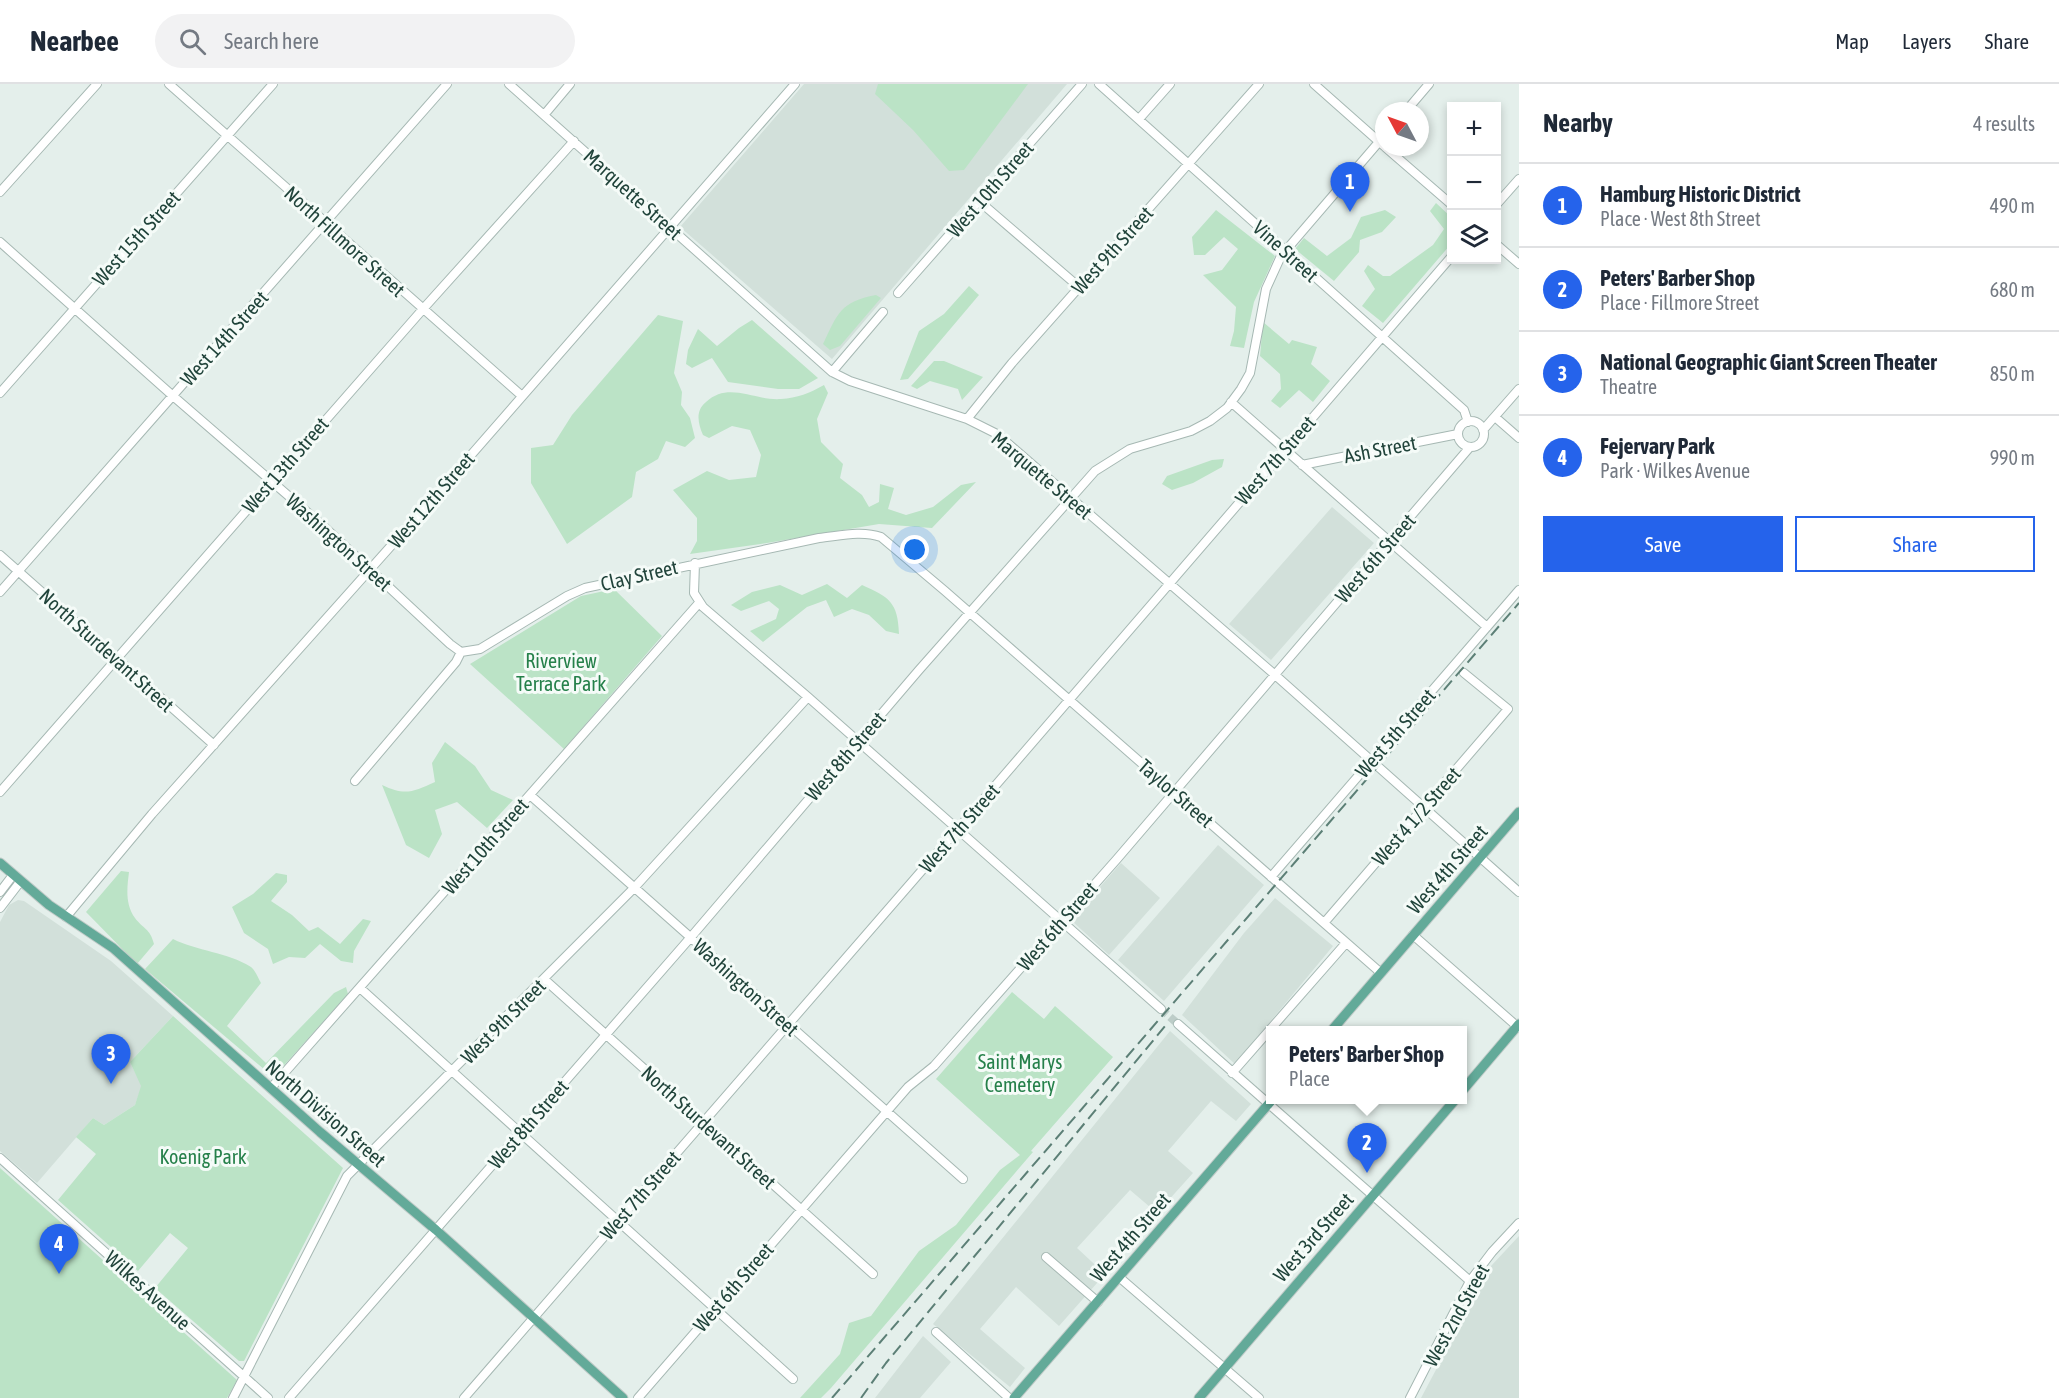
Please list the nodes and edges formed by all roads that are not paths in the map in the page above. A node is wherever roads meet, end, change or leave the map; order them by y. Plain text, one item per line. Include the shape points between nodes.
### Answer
1 (97, 84) edge
2 (170, 84) edge
3 (273, 84) edge
4 (447, 84) edge
5 (509, 84) edge
6 (570, 84) edge
7 (795, 84) edge
8 (1082, 84) edge
9 (1099, 84) edge
10 (1170, 84) edge
11 (1259, 84) edge
12 (1314, 84) edge
13 (1429, 84) edge
14 (1414, 102) edge
15 (544, 115) junction
16 (1139, 119) junction
17 (227, 136) junction
18 (1375, 136) edge
19 (574, 141) junction
20 (1375, 152) edge
21 (1397, 156) edge
22 (1189, 164) junction
23 (1519, 179) edge
24 (0, 192) edge
25 (1501, 200) edge
26 (979, 201) junction
27 (1447, 201) edge
28 (325, 224) junction
29 (670, 227) junction
30 (0, 242) edge
31 (1501, 248) edge
32 (1285, 250) junction
33 (1447, 262) edge
34 (1519, 264) edge
35 (1079, 287) junction
36 (898, 293) dead end
37 (75, 308) junction
38 (423, 309) junction
39 (883, 312) dead end
40 (1381, 336) junction
41 (832, 372) junction
42 (1519, 389) edge
43 (0, 393) edge
44 (173, 396) junction
45 (522, 396) junction
46 (1231, 402) junction
47 (1495, 417) junction
48 (967, 419) junction
49 (1468, 422) junction
50 (1483, 430) junction
51 (1458, 434) junction
52 (1519, 438) edge
53 (1470, 447) junction
54 (1284, 449) junction
55 (1302, 465) junction
56 (271, 482) junction
57 (1071, 498) junction
58 (1389, 542) junction
59 (0, 555) edge
60 (695, 563) junction
61 (370, 569) junction
62 (19, 571) junction
63 (1170, 583) junction
64 (1519, 590) edge
65 (0, 592) edge
66 (699, 603) junction
67 (970, 613) junction
68 (1487, 627) junction
69 (461, 652) junction
70 (116, 658) junction
71 (1464, 673) dead end
72 (1274, 674) junction
73 (808, 697) junction
74 (1069, 700) junction
75 (858, 741) junction
76 (214, 745) junction
77 (1371, 760) junction
78 (355, 781) dead end
79 (1173, 791) junction
80 (0, 792) edge
81 (530, 795) junction
82 (1424, 807) junction
83 (1519, 812) edge
84 (957, 830) junction
85 (1480, 858) junction
86 (0, 863) edge
87 (1271, 877) junction
88 (17, 878) junction
89 (635, 887) junction
90 (0, 892) edge
91 (1519, 892) edge
92 (0, 908) edge
93 (66, 917) junction
94 (1062, 921) junction
95 (1324, 923) junction
96 (1413, 935) junction
97 (691, 937) junction
98 (1346, 942) junction
99 (1381, 973) junction
100 (544, 979) junction
101 (360, 988) junction
102 (1161, 1009) tunnel mouth
103 (1178, 1024) tunnel mouth
104 (788, 1025) junction
105 (1273, 1026) edge
106 (1335, 1026) edge
107 (1518, 1026) edge
108 (1266, 1034) edge
109 (606, 1035) junction
110 (452, 1071) junction
111 (1232, 1073) junction
112 (1467, 1085) edge
113 (271, 1088) junction
114 (1266, 1099) edge
115 (1268, 1104) edge
116 (1272, 1104) edge
117 (1452, 1104) edge
118 (886, 1112) junction
119 (703, 1122) junction
120 (521, 1132) junction
121 (0, 1158) edge
122 (357, 1164) junction
123 (963, 1179) dead end
124 (1372, 1196) junction
125 (801, 1210) junction
126 (619, 1221) junction
127 (1519, 1223) edge
128 (436, 1230) junction
129 (1046, 1257) dead end
130 (873, 1274) dead end
131 (1119, 1277) junction
132 (1470, 1281) junction
133 (1098, 1302) junction
134 (716, 1308) junction
135 (533, 1318) junction
136 (936, 1332) dead end
137 (1224, 1368) junction
138 (244, 1377) junction
139 (793, 1379) dead end
140 (233, 1398) edge
141 (268, 1398) edge
142 (289, 1398) edge
143 (464, 1398) edge
144 (622, 1398) edge
145 (638, 1398) edge
146 (1009, 1398) edge
147 (1014, 1398) edge
148 (1199, 1398) edge
149 (1259, 1398) edge
150 (1410, 1398) edge

1 - 24 street
2 - 17 street, North Fillmore Street
3 - 17 street, West 15th Street
4 - 28 street, West 14th Street
5 - 15 street, Marquette Street
6 - 15 street
7 - 29 street, West 12th Street
8 - 26 street, West 10th Street
9 - 16 street, Vine Street
10 - 16 street
11 - 22 street, West 9th Street
12 - 18 street
13 - 14 street
15 - 19 street, Marquette Street
16 - 22 street, Vine Street
17 - 28 street, North Fillmore Street
17 - 37 street, West 15th Street
19 - 29 street, Marquette Street
19 - 38 street, West 13th Street
20 - 32 street, West 8th Street
21 - 27 street
22 - 32 street, Vine Street
22 - 35 street, West 9th Street
23 - 25 street
26 - 35 street
26 - 36 street, West 10th Street
28 - 38 street, North Fillmore Street
28 - 44 street, West 14th Street
29 - 41 street, Marquette Street
29 - 45 street, West 12th Street
30 - 37 street, Washington Street
31 - 34 street
32 - 40 street, Vine Street
32 - 46 street, West 8th Street via 1266,289 1250,373
33 - 40 street, West 7th Street
35 - 48 street, West 9th Street
37 - 43 street, West 15th Street
37 - 44 street, Washington Street
38 - 45 street, North Fillmore Street
38 - 56 street, West 13th Street
39 - 41 street
40 - 49 street, Vine Street via 1464,410
40 - 54 street, West 7th Street
41 - 48 street, Marquette Street
42 - 47 street
44 - 56 street, Washington Street
44 - 62 street, West 14th Street
45 - 61 street, West 12th Street
46 - 54 street
46 - 57 street, West 8th Street via 1210,421 1191,431 1130,450 1095,471
47 - 50 street
47 - 52 street
48 - 57 street, Marquette Street via 997,434
49 - 50 street via 1476,422
49 - 51 street
50 - 53 street via 1482,440
51 - 53 street via 1460,442
51 - 55 street, Ash Street
53 - 58 street, West 6th Street
54 - 55 street
54 - 63 street, West 7th Street
55 - 58 street
56 - 61 street, Washington Street
56 - 70 street, West 13th Street
57 - 63 street, Marquette Street
57 - 67 street, West 8th Street
58 - 68 street
58 - 72 street, West 6th Street
59 - 62 street, North Sturdevant Street
60 - 66 street via 694,593
60 - 67 street, Clay Street via 819,538 874,534
60 - 69 street, Clay Street via 585,588 480,649
61 - 69 street, Washington Street
61 - 76 street, West 12th Street
62 - 65 street, West 14th Street
62 - 70 street, North Sturdevant Street
63 - 72 street, Marquette Street
63 - 74 street, West 7th Street
64 - 68 street, West 5th Street
66 - 73 street
66 - 81 street, West 10th Street
67 - 74 street, Taylor Street
67 - 75 street, West 8th Street
68 - 77 street, West 5th Street
69 - 78 street
70 - 76 street, North Sturdevant Street
70 - 80 street, West 13th Street
71 - 82 street, West 4 1/2 Street via 1509,709
72 - 77 street, Marquette Street
72 - 79 street, West 6th Street
73 - 75 street
73 - 89 street, West 9th Street
74 - 79 street, Taylor Street
74 - 84 street, West 7th Street
75 - 84 street
75 - 97 street, West 8th Street
76 - 93 street, West 12th Street
77 - 82 street, Marquette Street
77 - 87 street, West 5th Street
79 - 87 street, Taylor Street
79 - 94 street, West 6th Street
81 - 89 street, Washington Street
81 - 101 street, West 10th Street
82 - 85 street, Marquette Street
82 - 95 street, West 4 1/2 Street
83 - 85 main road, West 4th Street
84 - 94 street
84 - 104 street, West 7th Street
85 - 91 street, Marquette Street
85 - 96 main road, West 4th Street
86 - 88 main road, North Division Street
87 - 95 street, Taylor Street
88 - 90 street
88 - 92 street
88 - 93 main road, North Division Street
89 - 97 street, Washington Street
89 - 100 street, West 9th Street
93 - 113 main road, North Division Street via 113,948
94 - 102 street
94 - 118 street, West 6th Street via 934,1066
95 - 98 street, Taylor Street
96 - 99 main road, West 4th Street
96 - 107 street
97 - 104 street, Washington Street
97 - 109 street, West 8th Street
98 - 99 street, Taylor Street
98 - 105 street
99 - 106 main road, West 4th Street
100 - 109 street, North Sturdevant Street
100 - 110 street, West 9th Street
101 - 110 street
101 - 113 street, West 10th Street
103 - 111 street
104 - 118 street, Washington Street
104 - 119 street, West 7th Street
107 - 112 main road
108 - 111 street
109 - 119 street, North Sturdevant Street
109 - 120 street, West 8th Street
110 - 120 street
110 - 122 street, West 9th Street
111 - 114 street
113 - 122 main road, North Division Street
115 - 131 main road, West 4th Street
116 - 124 street
117 - 124 main road, West 3rd Street
118 - 123 street, Washington Street
118 - 125 street, West 6th Street
119 - 125 street, North Sturdevant Street
119 - 126 street, West 7th Street
120 - 126 street
120 - 128 street, West 8th Street
121 - 138 street, Wilkes Avenue
122 - 128 main road, North Division Street
122 - 138 street, West 9th Street via 347,1176
124 - 132 street
124 - 137 main road, West 3rd Street
125 - 130 street, North Sturdevant Street
125 - 134 street, West 6th Street
126 - 134 street
126 - 135 street, West 7th Street
127 - 132 street, West 2nd Street
128 - 135 main road, North Division Street
128 - 142 street, West 8th Street
129 - 133 street
131 - 133 main road, West 4th Street
131 - 137 street
132 - 150 street, West 2nd Street
133 - 147 main road, West 4th Street
134 - 139 street
134 - 145 street, West 6th Street
135 - 143 street, West 7th Street
135 - 144 main road, North Division Street
136 - 146 street
137 - 148 main road, West 3rd Street
137 - 149 street
138 - 140 street, West 9th Street
138 - 141 street, Wilkes Avenue

